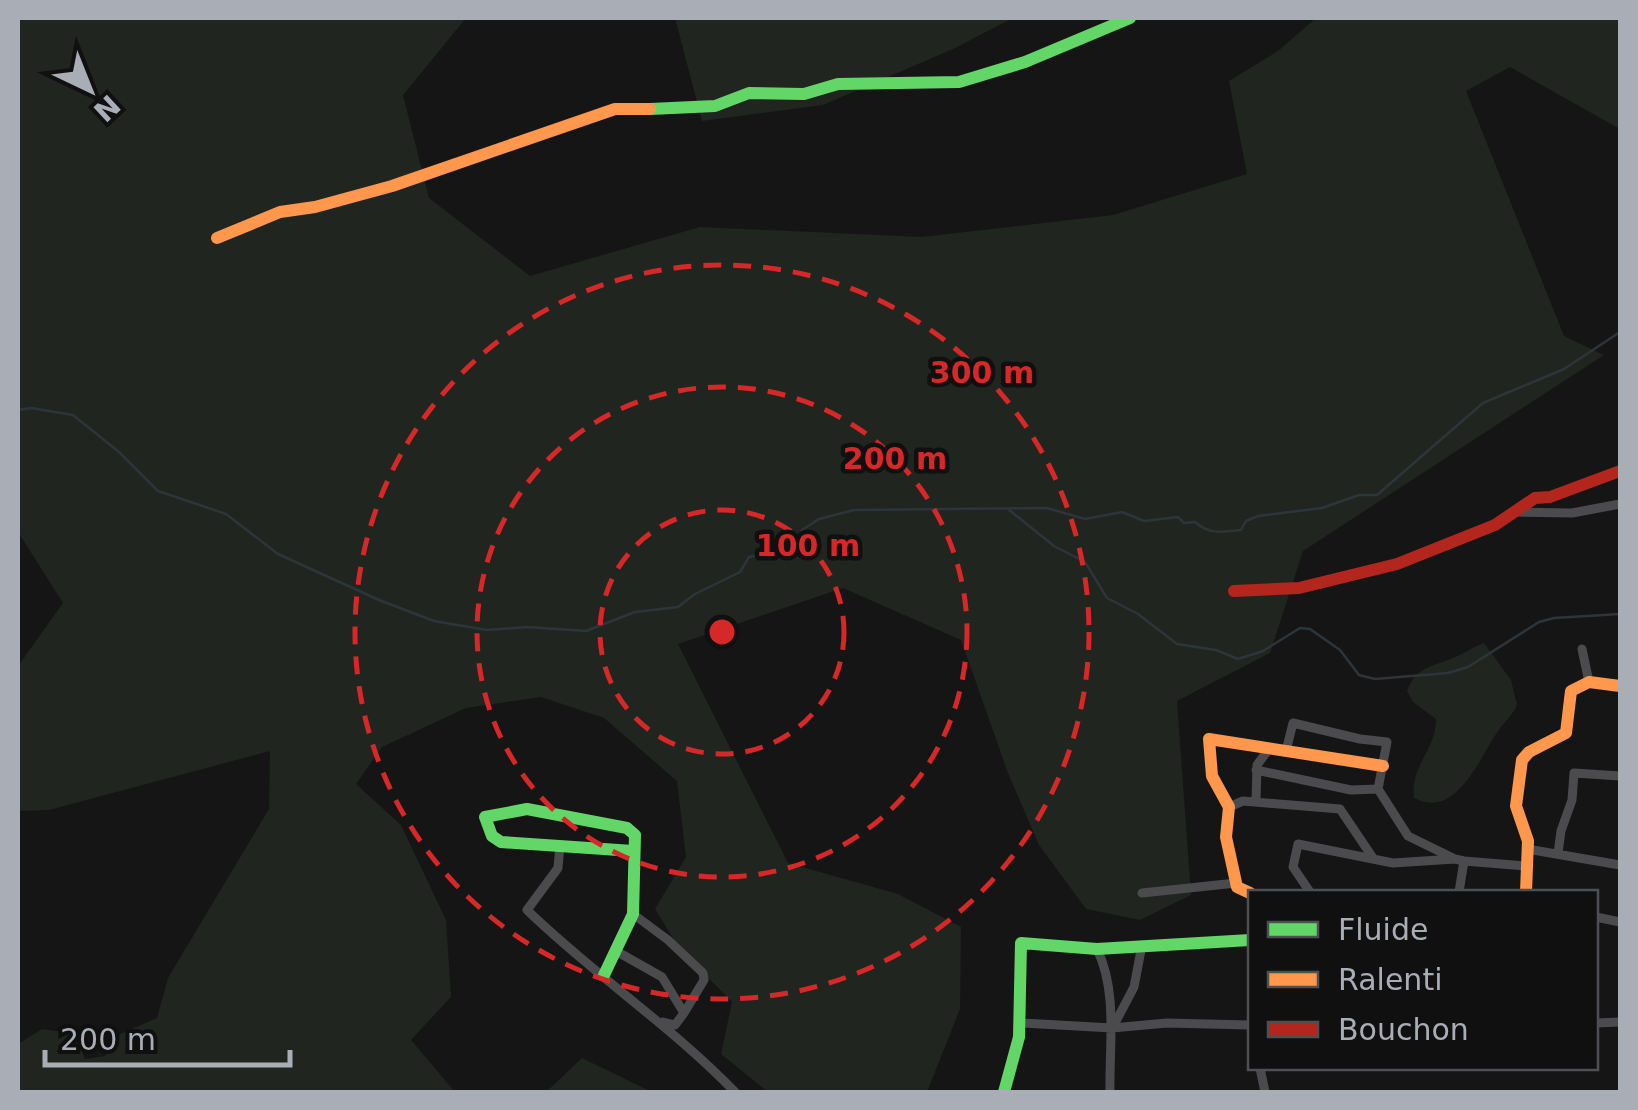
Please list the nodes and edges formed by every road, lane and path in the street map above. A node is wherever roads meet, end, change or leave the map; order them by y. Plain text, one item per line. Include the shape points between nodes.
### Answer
1 (1130, 18) edge
2 (217, 238) dead end
3 (1620, 471) edge
4 (1620, 504) edge
5 (1514, 512) junction
6 (1234, 591) dead end
7 (1582, 649) dead end
8 (1589, 682) junction
9 (1620, 686) edge
10 (1360, 739) junction
11 (1269, 750) junction
12 (1286, 751) junction
13 (1356, 764) junction
14 (1383, 766) junction
15 (1256, 770) junction
16 (1620, 776) edge
17 (1378, 789) junction
18 (1351, 790) junction
19 (1256, 802) junction
20 (1229, 807) junction
21 (1340, 810) junction
22 (560, 845) junction
23 (1527, 849) junction
24 (632, 851) junction
25 (1558, 853) junction
26 (1373, 858) junction
27 (1459, 860) junction
28 (1526, 866) junction
29 (1620, 866) edge
30 (1236, 884) junction
31 (1309, 890) edge
32 (1459, 890) edge
33 (1526, 890) edge
34 (1248, 892) edge
35 (1142, 894) dead end
36 (633, 914) junction
37 (1248, 940) edge
38 (1142, 945) junction
39 (1097, 948) junction
40 (616, 950) junction
41 (604, 976) junction
42 (684, 1014) junction
43 (656, 1019) junction
44 (1022, 1023) junction
45 (1248, 1025) edge
46 (1112, 1028) junction
47 (735, 1092) edge
48 (1004, 1092) edge
49 (1110, 1092) edge

1 - 2 street via 959,82 838,84 804,94 736,96 715,106 615,109 392,186 280,212
3 - 5 street via 1535,498
4 - 5 street via 1572,513
5 - 6 street via 1386,567 1299,588
7 - 8 street
8 - 9 street
8 - 23 street via 1568,697 1566,732 1522,760 1516,806
10 - 12 street via 1293,722
10 - 13 street
10 - 14 street via 1387,742
11 - 12 street
11 - 15 street
11 - 20 street via 1207,742 1212,776
12 - 13 street
13 - 14 street
14 - 17 street
15 - 18 street
15 - 19 street
16 - 25 street via 1574,773
17 - 18 street
17 - 27 street via 1408,836
18 - 21 street
19 - 20 street
19 - 21 street
20 - 30 street via 1226,848
21 - 26 street
22 - 24 street
22 - 24 street via 501,842 485,817 528,809 627,828 635,835
22 - 41 street via 558,868 527,910
23 - 25 street
23 - 28 street
24 - 36 street
25 - 29 street
26 - 27 street
26 - 31 street via 1298,844 1293,867
27 - 28 street
27 - 32 street
28 - 33 street
30 - 34 street
30 - 35 street
36 - 40 street
36 - 42 street via 703,972
37 - 38 street
38 - 39 street
38 - 46 street via 1134,988
39 - 44 street via 1020,943
39 - 46 street
40 - 41 street
40 - 42 street via 662,977
41 - 43 street
42 - 43 street via 675,1025
43 - 47 street
44 - 46 street
44 - 48 street
45 - 46 street
46 - 49 street

